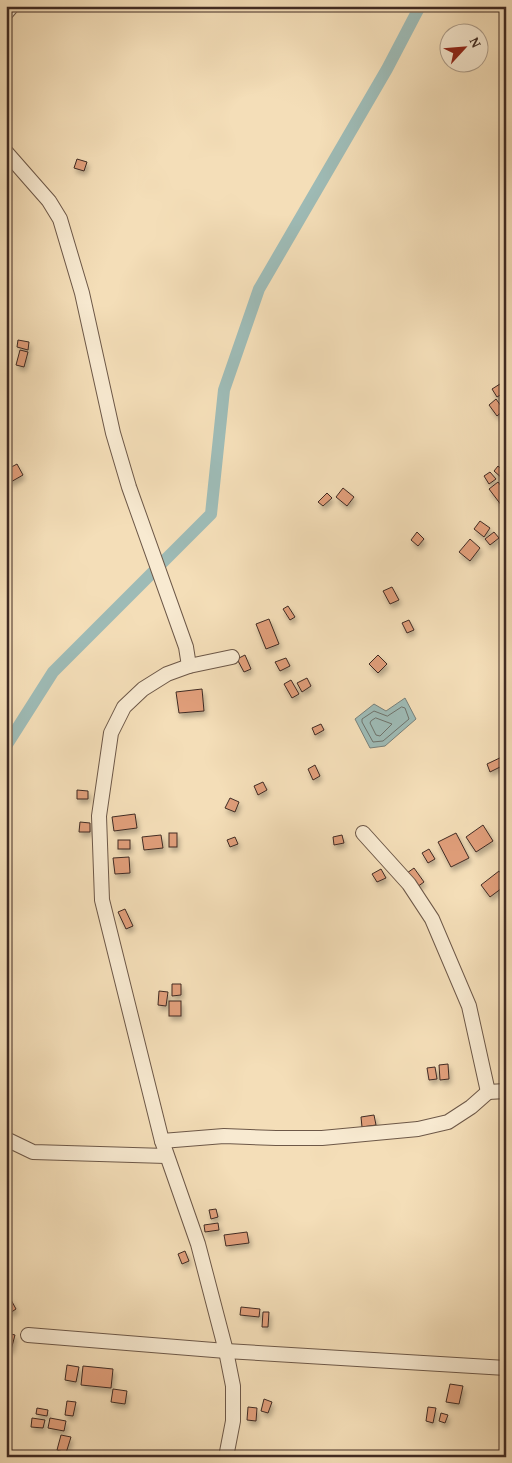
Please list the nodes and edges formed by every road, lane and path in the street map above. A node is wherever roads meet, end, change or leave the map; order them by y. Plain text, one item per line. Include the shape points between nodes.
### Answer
1 (12, 6) edge
2 (6, 13) edge
3 (6, 152) edge
4 (232, 657) dead end
5 (189, 666) junction
6 (363, 833) dead end
7 (506, 1091) edge
8 (488, 1092) junction
9 (6, 1139) edge
10 (162, 1141) junction
11 (166, 1156) junction
12 (28, 1334) dead end
13 (226, 1351) junction
14 (506, 1368) edge
15 (226, 1457) edge

1 - 2 street
3 - 5 street via 49,201 60,219 82,293 113,434 186,647
4 - 5 street
5 - 10 street via 167,674 124,706 111,733 99,816 102,900
6 - 8 street via 409,884 432,919 469,1006
7 - 8 street
8 - 10 street via 448,1122 418,1129 322,1138 224,1136
9 - 11 street via 33,1152
10 - 11 street
11 - 13 street via 198,1244
12 - 13 street
13 - 14 street
13 - 15 street via 233,1386 233,1421

